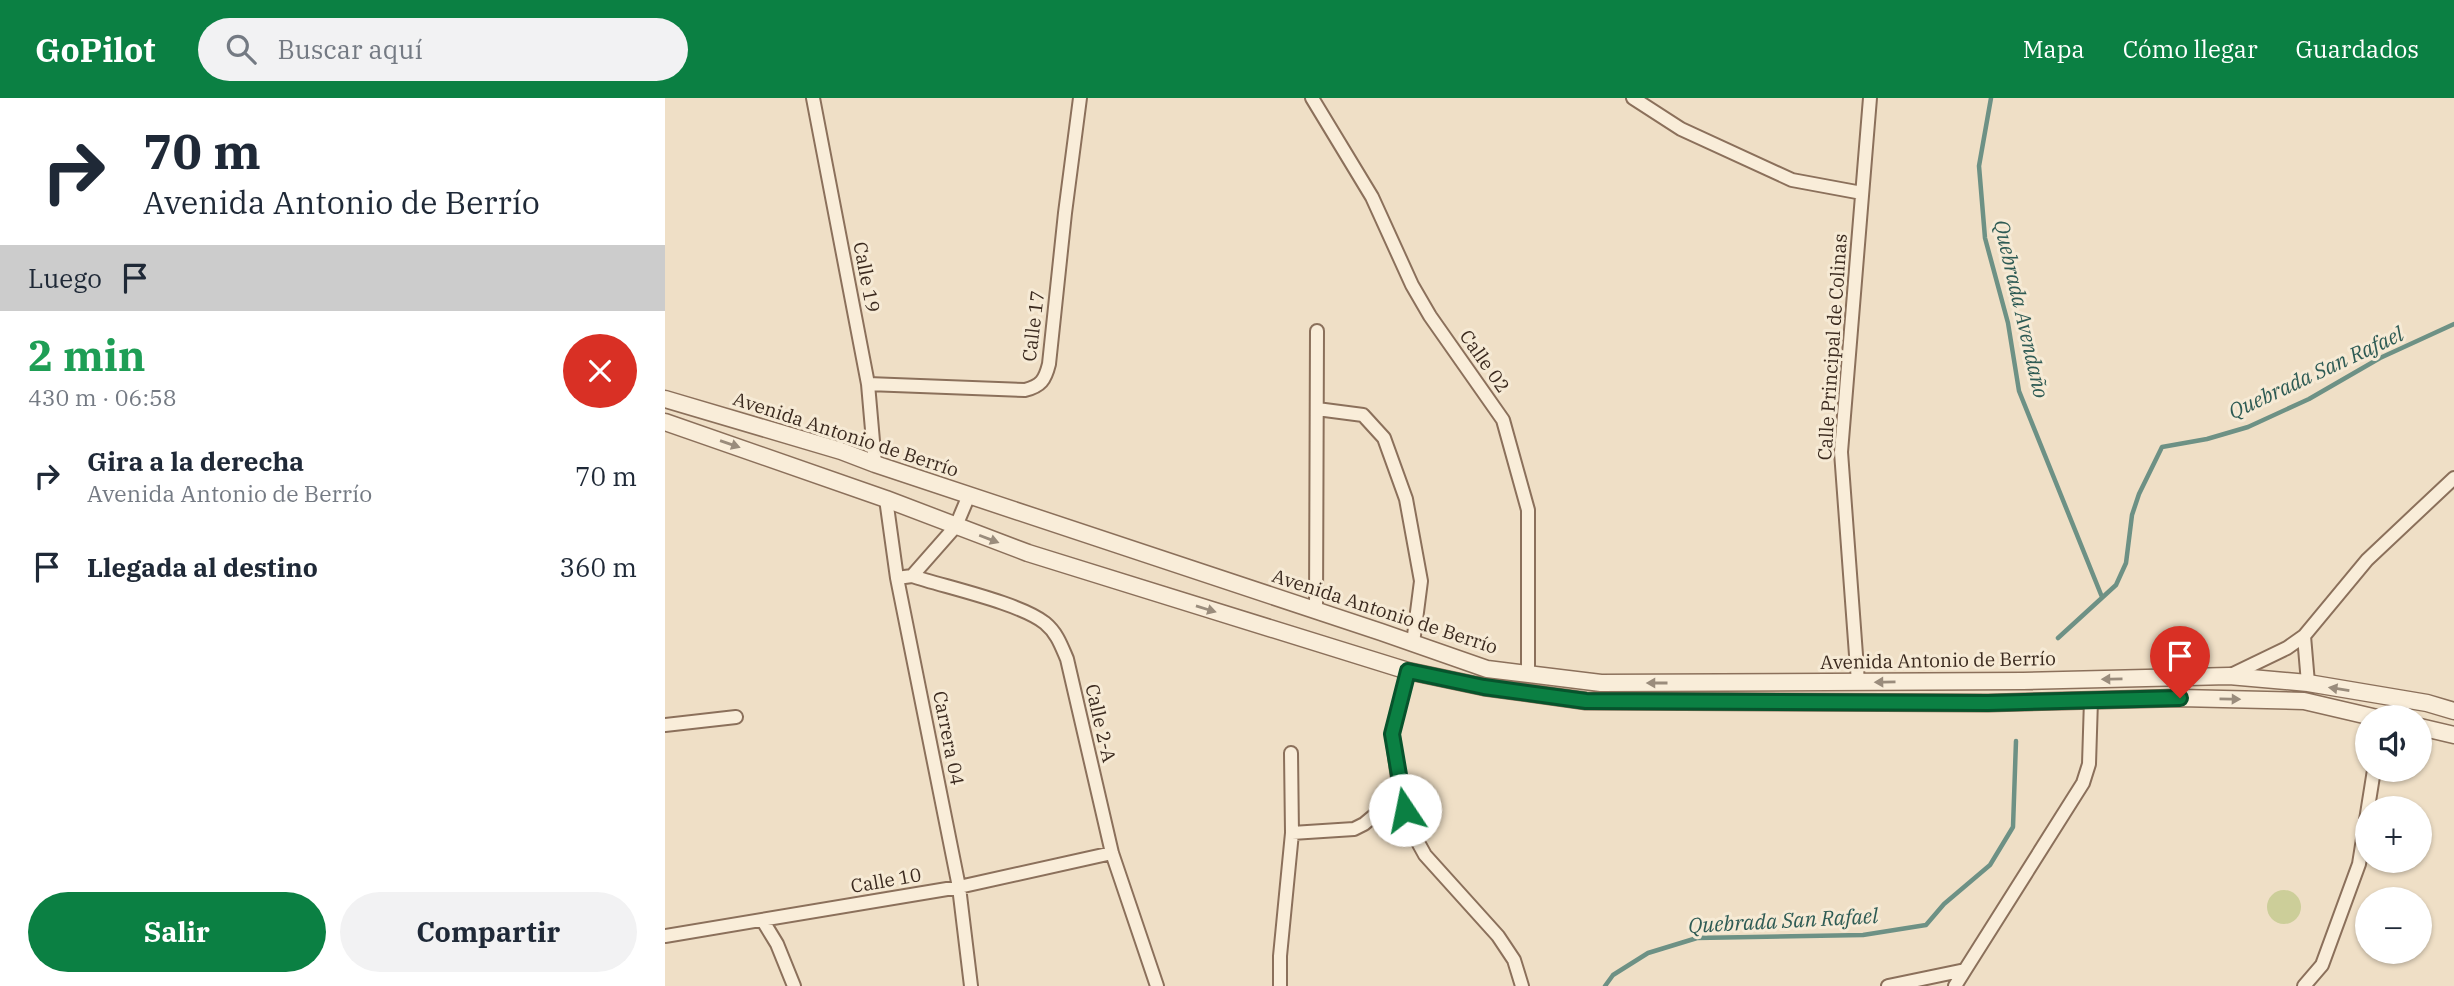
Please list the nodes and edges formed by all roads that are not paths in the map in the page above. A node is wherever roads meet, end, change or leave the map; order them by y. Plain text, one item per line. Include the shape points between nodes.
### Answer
1 (814, 98) edge
2 (1080, 98) edge
3 (1312, 98) edge
4 (1633, 98) edge
5 (1870, 98) edge
6 (1862, 193) junction
7 (1317, 331) dead end
8 (868, 384) junction
9 (665, 399) edge
10 (1317, 409) junction
11 (665, 422) edge
12 (875, 464) junction
13 (2454, 478) edge
14 (969, 495) junction
15 (886, 499) junction
16 (956, 526) junction
17 (912, 576) junction
18 (897, 578) junction
19 (1316, 610) junction
20 (2304, 636) junction
21 (1413, 643) junction
22 (1408, 671) junction
23 (1528, 674) junction
24 (2229, 676) junction
25 (1858, 682) junction
26 (2308, 684) junction
27 (2385, 696) junction
28 (2091, 700) junction
29 (2384, 705) edge
30 (2454, 711) edge
31 (2355, 713) edge
32 (736, 717) dead end
33 (665, 725) edge
34 (2432, 730) edge
35 (2454, 735) edge
36 (1291, 753) dead end
37 (2372, 782) edge
38 (1400, 794) junction
39 (1292, 833) junction
40 (1112, 853) junction
41 (959, 887) junction
42 (763, 921) junction
43 (665, 936) edge
44 (1965, 970) junction
45 (794, 986) edge
46 (971, 986) edge
47 (1157, 986) edge
48 (1280, 986) edge
49 (1522, 986) edge
50 (1888, 986) edge
51 (1955, 986) edge
52 (2304, 986) edge

1 - 8 street, Calle 19
2 - 8 street, Calle 17 via 1045,378 1038,387 1025,390
3 - 23 street, Calle 02 via 1372,197 1430,316 1503,420 1528,510
4 - 6 street via 1681,129 1791,180
5 - 6 street, Calle Principal de Colinas
6 - 25 street, Calle Principal de Colinas via 1841,452
7 - 10 street
8 - 12 street, Calle 19
9 - 12 street, Avenida Antonio de Berrío
10 - 19 street
10 - 21 street via 1363,415 1384,438 1406,499 1421,581
11 -> 15 street, Avenida Antonio de Berrío
12 - 14 street, Avenida Antonio de Berrío
13 - 20 street via 2367,560
14 - 16 street
14 - 19 street, Avenida Antonio de Berrío
15 - 16 street, Avenida Antonio de Berrío
15 - 18 street, Carrera 04
16 - 17 street
16 -> 22 street, Avenida Antonio de Berrío via 1028,553
17 - 18 street, Calle 2-A
17 - 40 street, Calle 2-A via 1028,612 1057,636
18 - 41 street, Carrera 04
19 - 21 street, Avenida Antonio de Berrío
20 - 24 street
20 - 26 street
21 - 23 street, Avenida Antonio de Berrío via 1487,669
22 - 28 street, Avenida Antonio de Berrío via 1586,701
22 - 38 street via 1392,734
25 -> 23 street, Avenida Antonio de Berrío via 1601,683
24 -> 25 street, Avenida Antonio de Berrío
24 - 26 street, Avenida Antonio de Berrío
27 -> 26 street, Avenida Antonio de Berrío
27 - 29 street
27 - 30 street, Avenida Antonio de Berrío
28 -> 31 street, Avenida Antonio de Berrío via 2304,701
28 - 44 street via 2089,764 2083,783
32 - 33 street
34 - 35 street
36 - 39 street
37 - 52 street via 2358,864 2322,965
38 - 39 street via 1354,829
38 - 49 street via 1409,826 1425,855 1498,936 1514,960
39 - 48 street
40 - 41 street, Calle 10
40 - 47 street, Calle 2-A
41 - 42 street, Calle 10
41 - 46 street, Carrera 04
42 - 43 street, Calle 10
42 - 45 street
44 - 50 street
44 - 51 street

